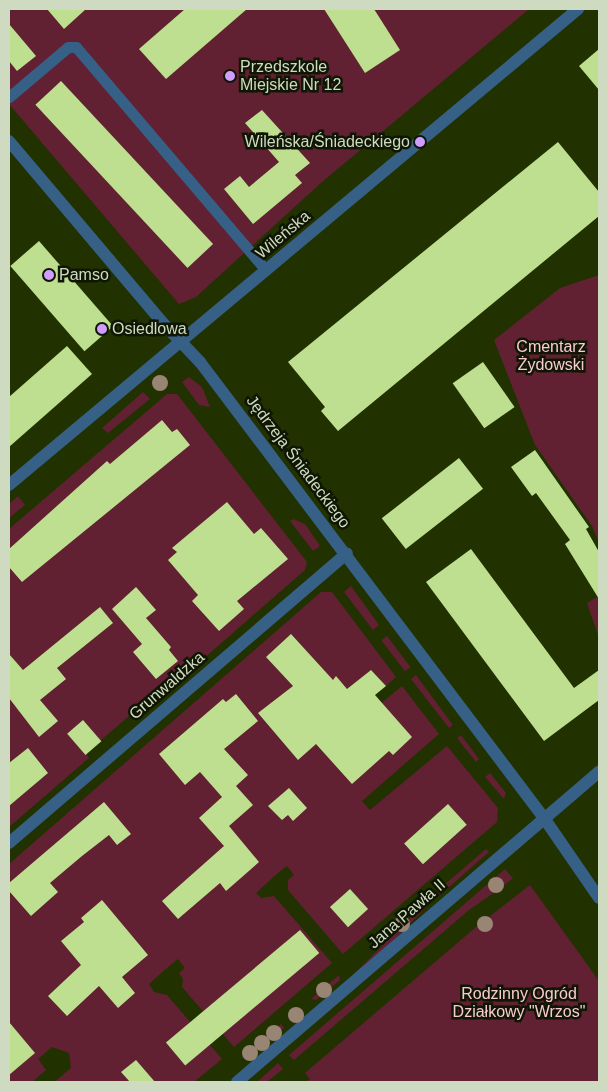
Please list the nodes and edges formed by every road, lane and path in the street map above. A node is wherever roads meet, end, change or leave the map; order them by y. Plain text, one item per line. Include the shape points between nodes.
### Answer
1 (578, 9) edge
2 (9, 97) edge
3 (9, 141) edge
4 (266, 270) junction
5 (181, 341) junction
6 (9, 485) edge
7 (347, 554) junction
8 (599, 772) edge
9 (544, 818) junction
10 (9, 843) edge
11 (599, 898) edge
12 (237, 1082) edge

1 - 4 street, Wileńska
2 - 4 lane via 68,47 76,47
3 - 5 street, Jędrzeja Śniadeckiego
4 - 5 street, Wileńska
5 - 6 street, Wileńska
5 - 7 street, Jędrzeja Śniadeckiego
7 - 9 street, Jędrzeja Śniadeckiego
7 - 10 street, Grunwaldzka
8 - 9 street, Jana Pawła II
9 - 11 street, Jędrzeja Śniadeckiego
9 - 12 street, Jana Pawła II

